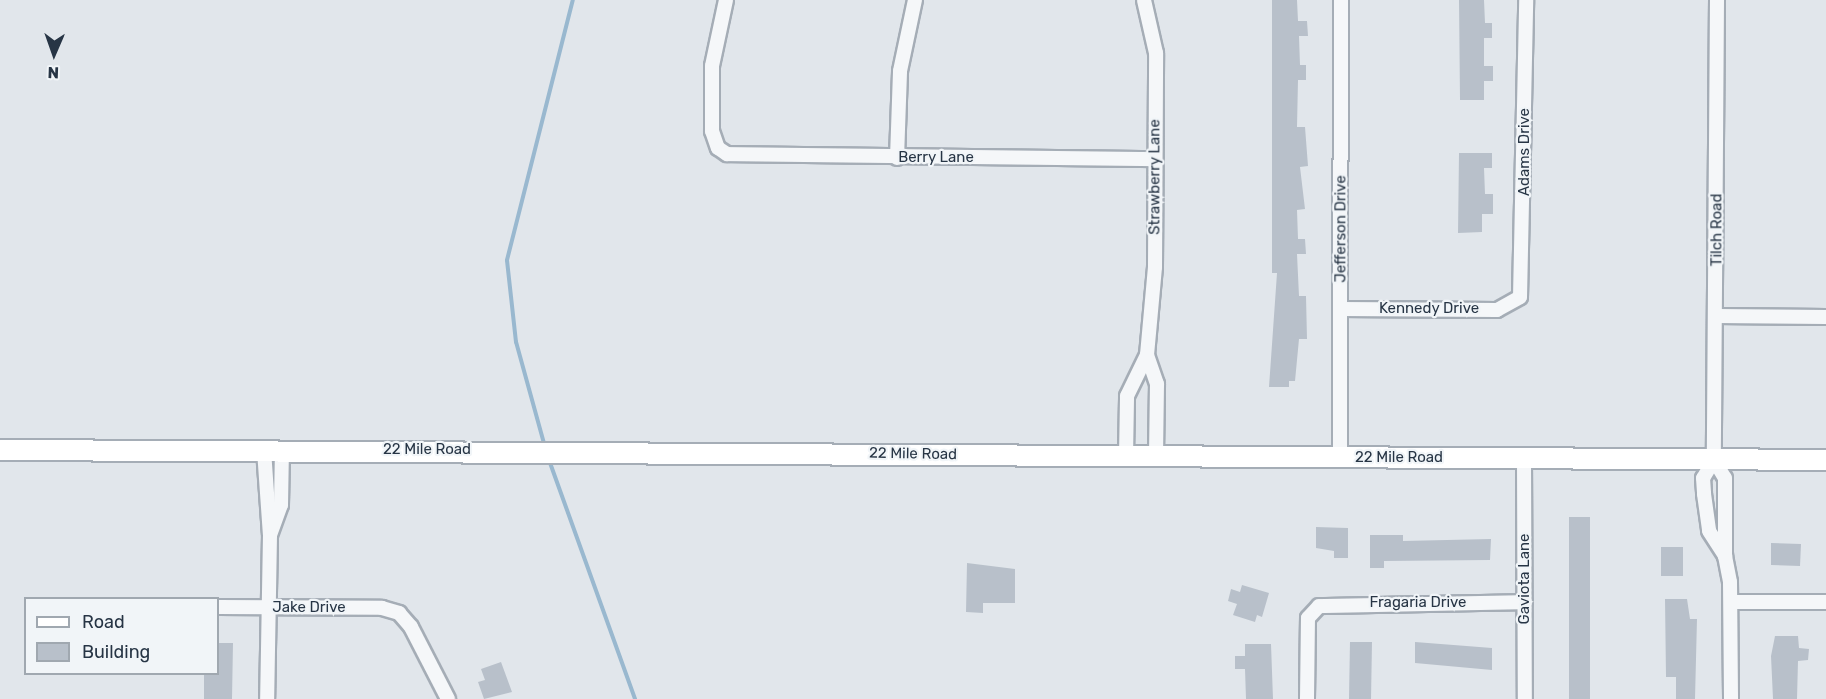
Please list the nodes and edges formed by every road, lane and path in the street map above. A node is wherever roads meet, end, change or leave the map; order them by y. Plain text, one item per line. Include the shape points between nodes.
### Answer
1 (726, 0) edge
2 (915, 0) edge
3 (1144, 0) edge
4 (1341, 0) edge
5 (1526, 0) edge
6 (1717, 0) edge
7 (897, 158) junction
8 (1155, 159) junction
9 (1516, 303) joint
10 (1341, 309) junction
11 (1717, 316) junction
12 (1826, 317) edge
13 (1146, 355) junction
14 (0, 450) edge
15 (273, 450) junction
16 (1126, 456) junction
17 (1156, 456) junction
18 (1340, 458) junction
19 (1524, 459) junction
20 (1714, 460) junction
21 (1826, 460) edge
22 (1725, 556) junction
23 (1525, 602) junction
24 (1731, 602) junction
25 (1826, 602) edge
26 (219, 607) edge
27 (267, 608) junction
28 (267, 699) edge
29 (448, 699) edge
30 (1307, 699) edge
31 (1525, 699) edge
32 (1731, 699) edge

1 - 7 street, Berry Lane via 712,66 712,131 718,148 736,155
2 - 7 street via 900,71
3 - 8 street, Strawberry Lane via 1156,53
4 - 10 street, Jefferson Drive
5 - 9 street, Adams Drive via 1524,282
6 - 11 street, Tilch Road
7 - 8 street, Berry Lane
8 - 13 street, Strawberry Lane via 1154,295
9 - 10 street, Kennedy Drive via 1497,310
10 - 18 street, Jefferson Drive
11 - 12 street
11 - 20 street, Tilch Road
13 - 16 street, Strawberry Lane via 1127,396
13 - 17 street, Strawberry Lane via 1157,384
14 - 15 street, 22 Mile Road
15 - 16 street, 22 Mile Road
15 - 27 street via 281,505 270,535
16 - 17 street, 22 Mile Road
17 - 18 street, 22 Mile Road
18 - 19 street, 22 Mile Road
19 - 20 street, 22 Mile Road
19 - 23 street, Gaviota Lane
20 - 21 street, 22 Mile Road
20 - 22 street via 1725,478
20 - 22 street via 1703,478 1706,518
22 - 24 street
23 - 30 street, Fragaria Drive via 1329,603 1313,611 1308,628
23 - 31 street, Gaviota Lane
24 - 25 street
24 - 32 street
26 - 27 street, Jake Drive
27 - 28 street
27 - 29 street, Jake Drive via 399,613

